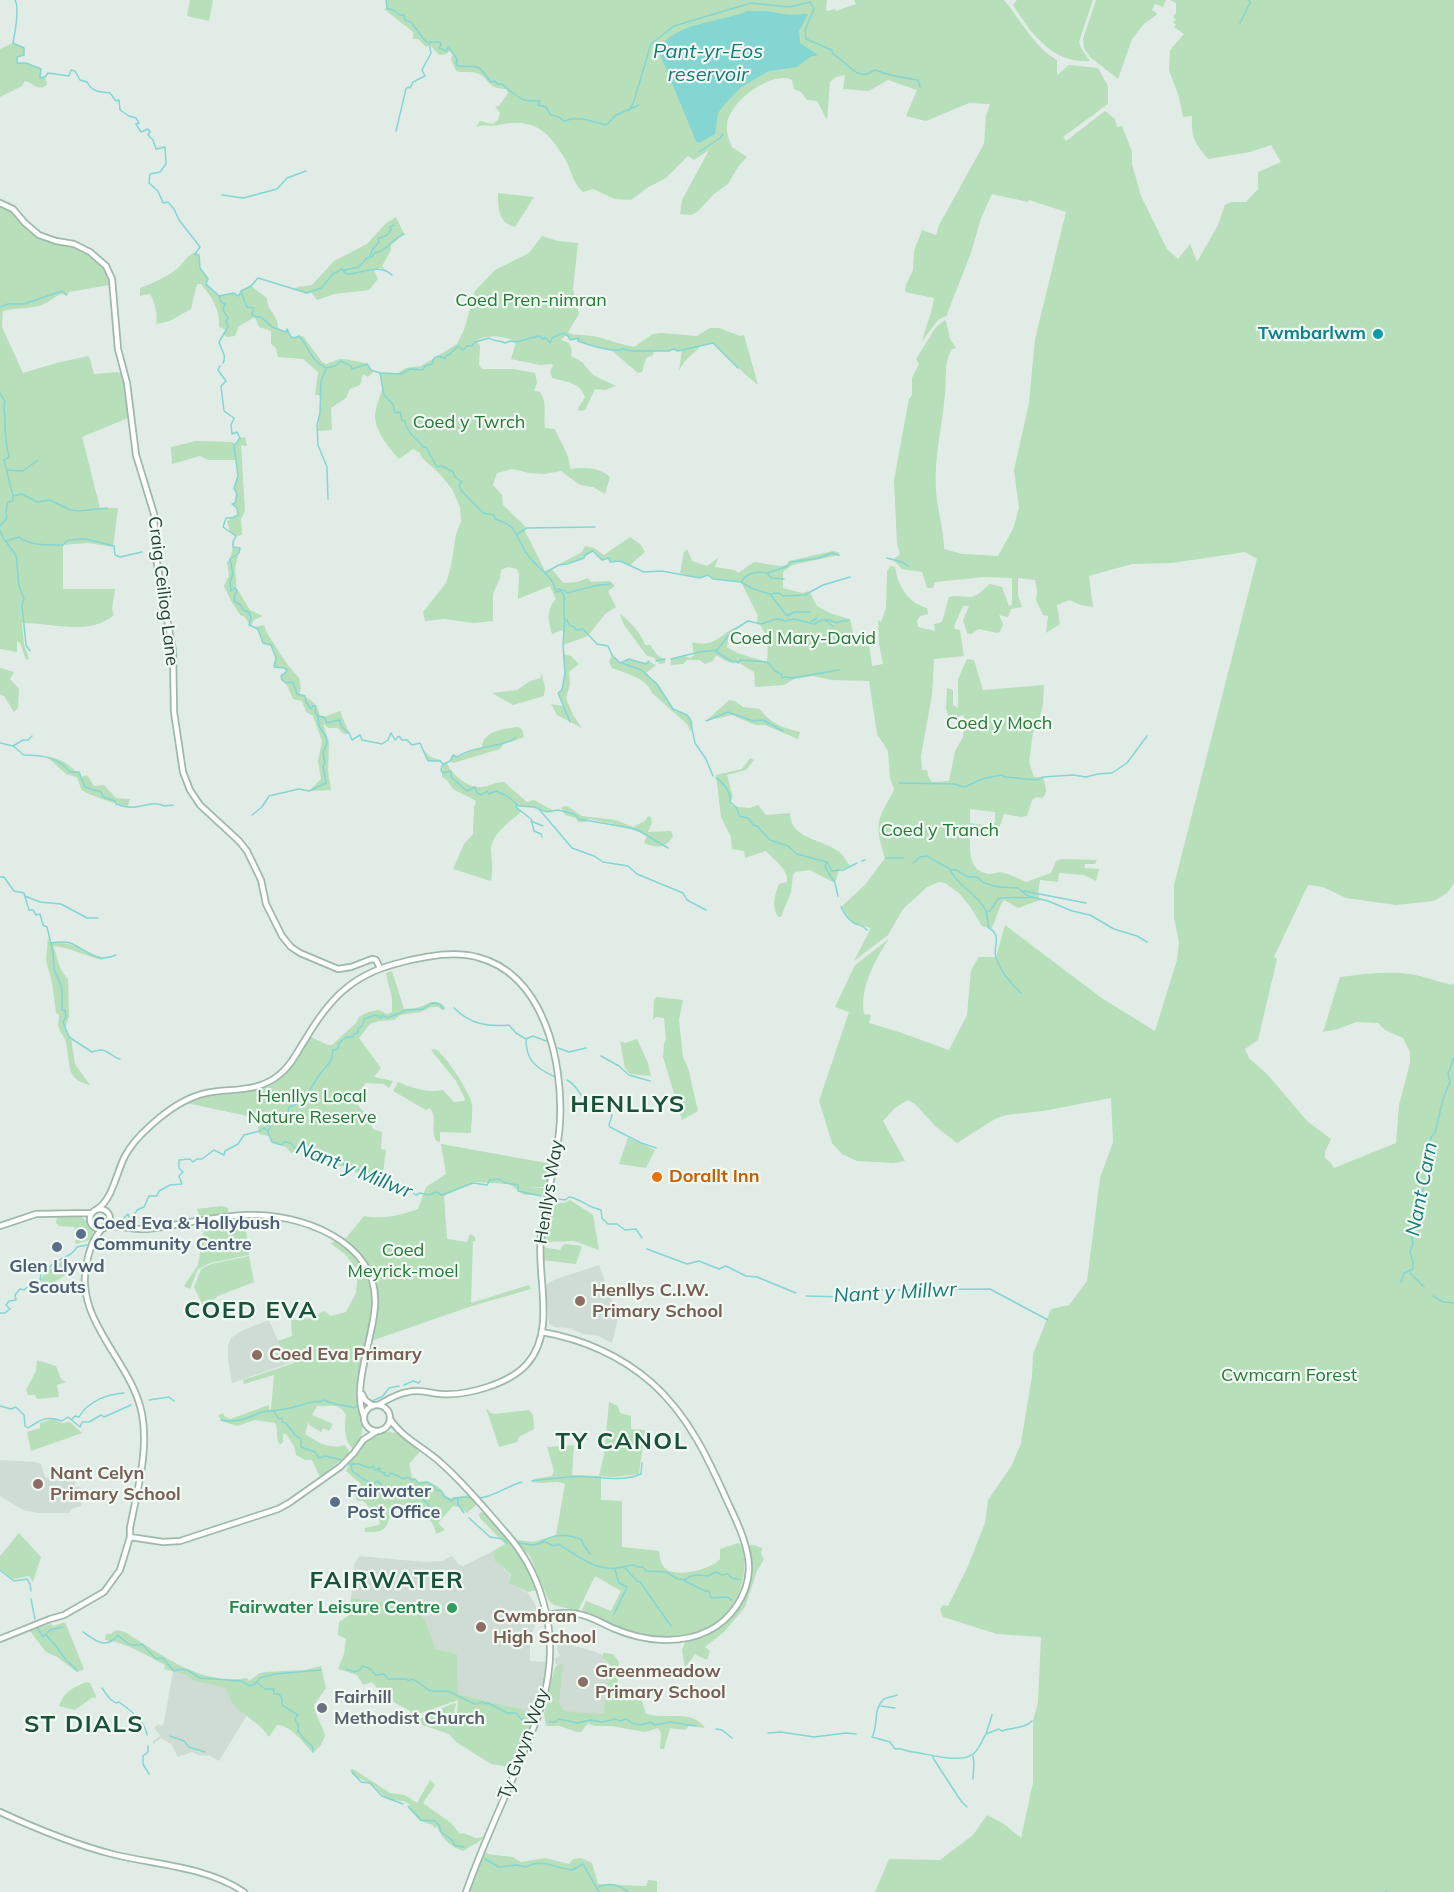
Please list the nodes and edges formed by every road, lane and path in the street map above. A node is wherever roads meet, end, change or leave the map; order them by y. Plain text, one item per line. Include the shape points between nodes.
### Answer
1 (0, 203) edge
2 (380, 968) junction
3 (119, 1170) junction
4 (97, 1209) junction
5 (91, 1213) junction
6 (82, 1215) junction
7 (109, 1216) junction
8 (90, 1221) junction
9 (0, 1226) edge
10 (93, 1226) junction
11 (118, 1226) junction
12 (104, 1227) junction
13 (94, 1238) junction
14 (542, 1332) junction
15 (361, 1391) junction
16 (393, 1398) junction
17 (375, 1406) junction
18 (390, 1416) junction
19 (364, 1417) junction
20 (366, 1426) junction
21 (380, 1431) junction
22 (399, 1431) junction
23 (363, 1440) junction
24 (130, 1537) junction
25 (546, 1615) junction
26 (0, 1639) edge
27 (0, 1812) edge
28 (244, 1892) edge
29 (466, 1892) edge

1 - 2 street, Craig Ceiliog Lane via 13,209 39,235 90,252 106,266 112,279 118,348 136,455 154,514 156,558 174,664 174,712 183,772 190,790 208,814 247,850 261,880 266,904 291,947 332,968 351,967 372,959
2 - 3 street, Henllys Way via 352,983 331,1001 279,1076 253,1088 202,1094 182,1102 140,1136
2 - 14 street, Henllys Way via 455,954 491,961 520,982 546,1026 561,1101 540,1246
3 - 4 street via 107,1199
3 - 7 street via 108,1204
4 - 5 street
4 - 7 street
5 - 6 street
5 - 8 street
6 - 8 street
6 - 9 street via 36,1214
7 - 11 street
7 - 12 street
8 - 10 street
10 - 12 street
10 - 13 street
11 - 12 street
11 - 15 street via 145,1229 256,1215 279,1217 339,1238 363,1259 374,1284 374,1316
12 - 13 street
13 - 24 street via 85,1272 87,1303 132,1385 142,1415 144,1445
14 - 16 street, Henllys Way via 532,1358 504,1381 455,1393 412,1391
14 - 25 street via 605,1352 638,1372 671,1402 714,1470 735,1518 749,1568 742,1596 732,1612 717,1626 693,1637 652,1639 619,1631 580,1614
15 - 17 street via 364,1400
15 - 19 street
16 - 17 street, Henllys Way
16 - 18 street via 389,1403
17 - 18 street via 384,1407
17 - 19 street
18 - 21 street via 388,1425
18 - 22 street, Ty Gwyn Way
19 - 20 street
20 - 21 street
20 - 23 street
21 - 22 street
21 - 23 street
22 - 25 street, Ty Gwyn Way via 447,1468 509,1536 536,1580
23 - 24 street via 340,1467 278,1509 185,1540 163,1542
24 - 26 street via 120,1570 100,1596 64,1615
25 - 29 street, Ty Gwyn Way via 550,1665 544,1698
27 - 28 street via 80,1845 209,1876

